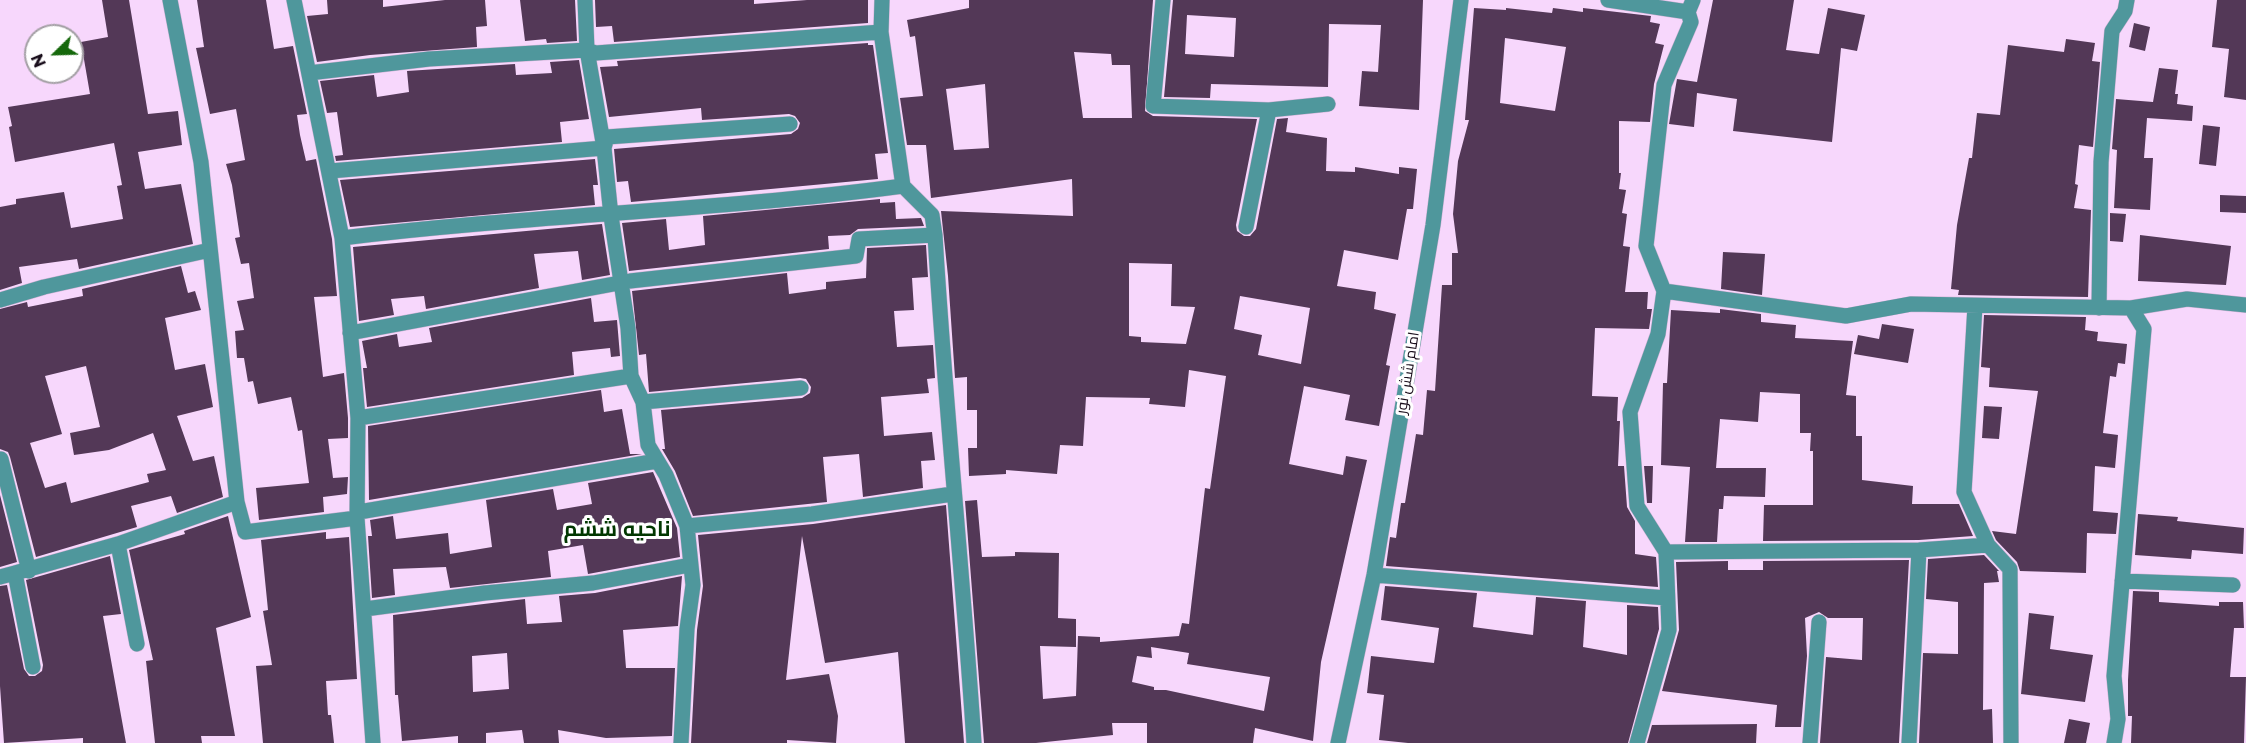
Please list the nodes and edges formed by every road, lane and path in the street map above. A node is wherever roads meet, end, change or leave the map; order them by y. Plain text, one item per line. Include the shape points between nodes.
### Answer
1 (170, 0) edge
2 (294, 0) edge
3 (585, 0) edge
4 (882, 0) edge
5 (1162, 0) edge
6 (1461, 0) edge
7 (1608, 0) edge
8 (2127, 0) edge
9 (1691, 6) edge
10 (881, 32) junction
11 (587, 50) junction
12 (309, 73) junction
13 (1328, 104) dead end
14 (1269, 110) junction
15 (790, 124) dead end
16 (604, 148) junction
17 (330, 171) junction
18 (903, 186) junction
19 (611, 216) junction
20 (1246, 227) dead end
21 (935, 235) junction
22 (342, 238) junction
23 (210, 250) junction
24 (620, 283) junction
25 (1664, 291) junction
26 (0, 300) edge
27 (2246, 305) edge
28 (1975, 306) junction
29 (2099, 308) junction
30 (2131, 308) junction
31 (350, 333) junction
32 (631, 376) junction
33 (801, 388) dead end
34 (643, 402) junction
35 (358, 418) junction
36 (1, 459) edge
37 (657, 461) junction
38 (952, 494) junction
39 (237, 502) junction
40 (358, 515) junction
41 (687, 525) junction
42 (118, 544) junction
43 (1988, 545) junction
44 (1919, 550) junction
45 (1666, 552) junction
46 (690, 565) junction
47 (15, 573) edge
48 (1374, 575) junction
49 (2122, 581) junction
50 (2233, 585) dead end
51 (1667, 598) junction
52 (365, 609) junction
53 (1819, 622) dead end
54 (137, 644) dead end
55 (33, 667) dead end
56 (374, 743) edge
57 (681, 743) edge
58 (974, 743) edge
59 (1338, 743) edge
60 (1637, 743) edge
61 (1810, 743) edge
62 (1909, 743) edge
63 (2011, 743) edge
64 (2114, 743) edge

1 - 23 street via 201,162
2 - 12 street
3 - 11 street
4 - 10 street
5 - 14 street via 1153,106
6 - 48 street, امام شش نور via 1433,225
7 - 9 street
8 - 29 street via 2112,31 2101,162
9 - 25 street via 1691,22 1664,85 1646,246
10 - 11 street via 662,50
10 - 18 street
11 - 12 street via 429,59
11 - 16 street
12 - 17 street
13 - 14 street
14 - 20 street
15 - 16 street via 607,137
16 - 17 street
16 - 19 street
17 - 22 street
18 - 19 street
18 - 21 street via 932,215
19 - 22 street via 460,223
19 - 24 street
21 - 24 street via 859,239 856,256
21 - 38 street
22 - 31 street
23 - 26 street
23 - 39 street
24 - 31 street
24 - 32 street
25 - 28 street via 1846,316 1911,304
25 - 45 street via 1658,334 1630,412 1637,506
27 - 30 street via 2187,299
28 - 29 street
28 - 43 street via 1964,492
29 - 30 street
30 - 49 street via 2144,329
31 - 35 street
32 - 34 street
32 - 35 street
33 - 34 street
34 - 37 street via 648,445
35 - 40 street
36 - 47 street
37 - 40 street
37 - 41 street
38 - 41 street via 812,514
38 - 58 street via 966,614
39 - 40 street via 245,532
39 - 42 street
40 - 52 street
41 - 46 street
42 - 47 street
42 - 54 street
43 - 44 street
43 - 63 street via 2010,569
44 - 45 street
44 - 62 street
45 - 51 street
46 - 52 street via 592,583
46 - 57 street via 693,585
47 - 55 street
48 - 51 street
48 - 59 street, امام شش نور
49 - 50 street
49 - 64 street via 2114,676 2118,719
51 - 60 street via 1669,630
52 - 56 street
53 - 61 street

